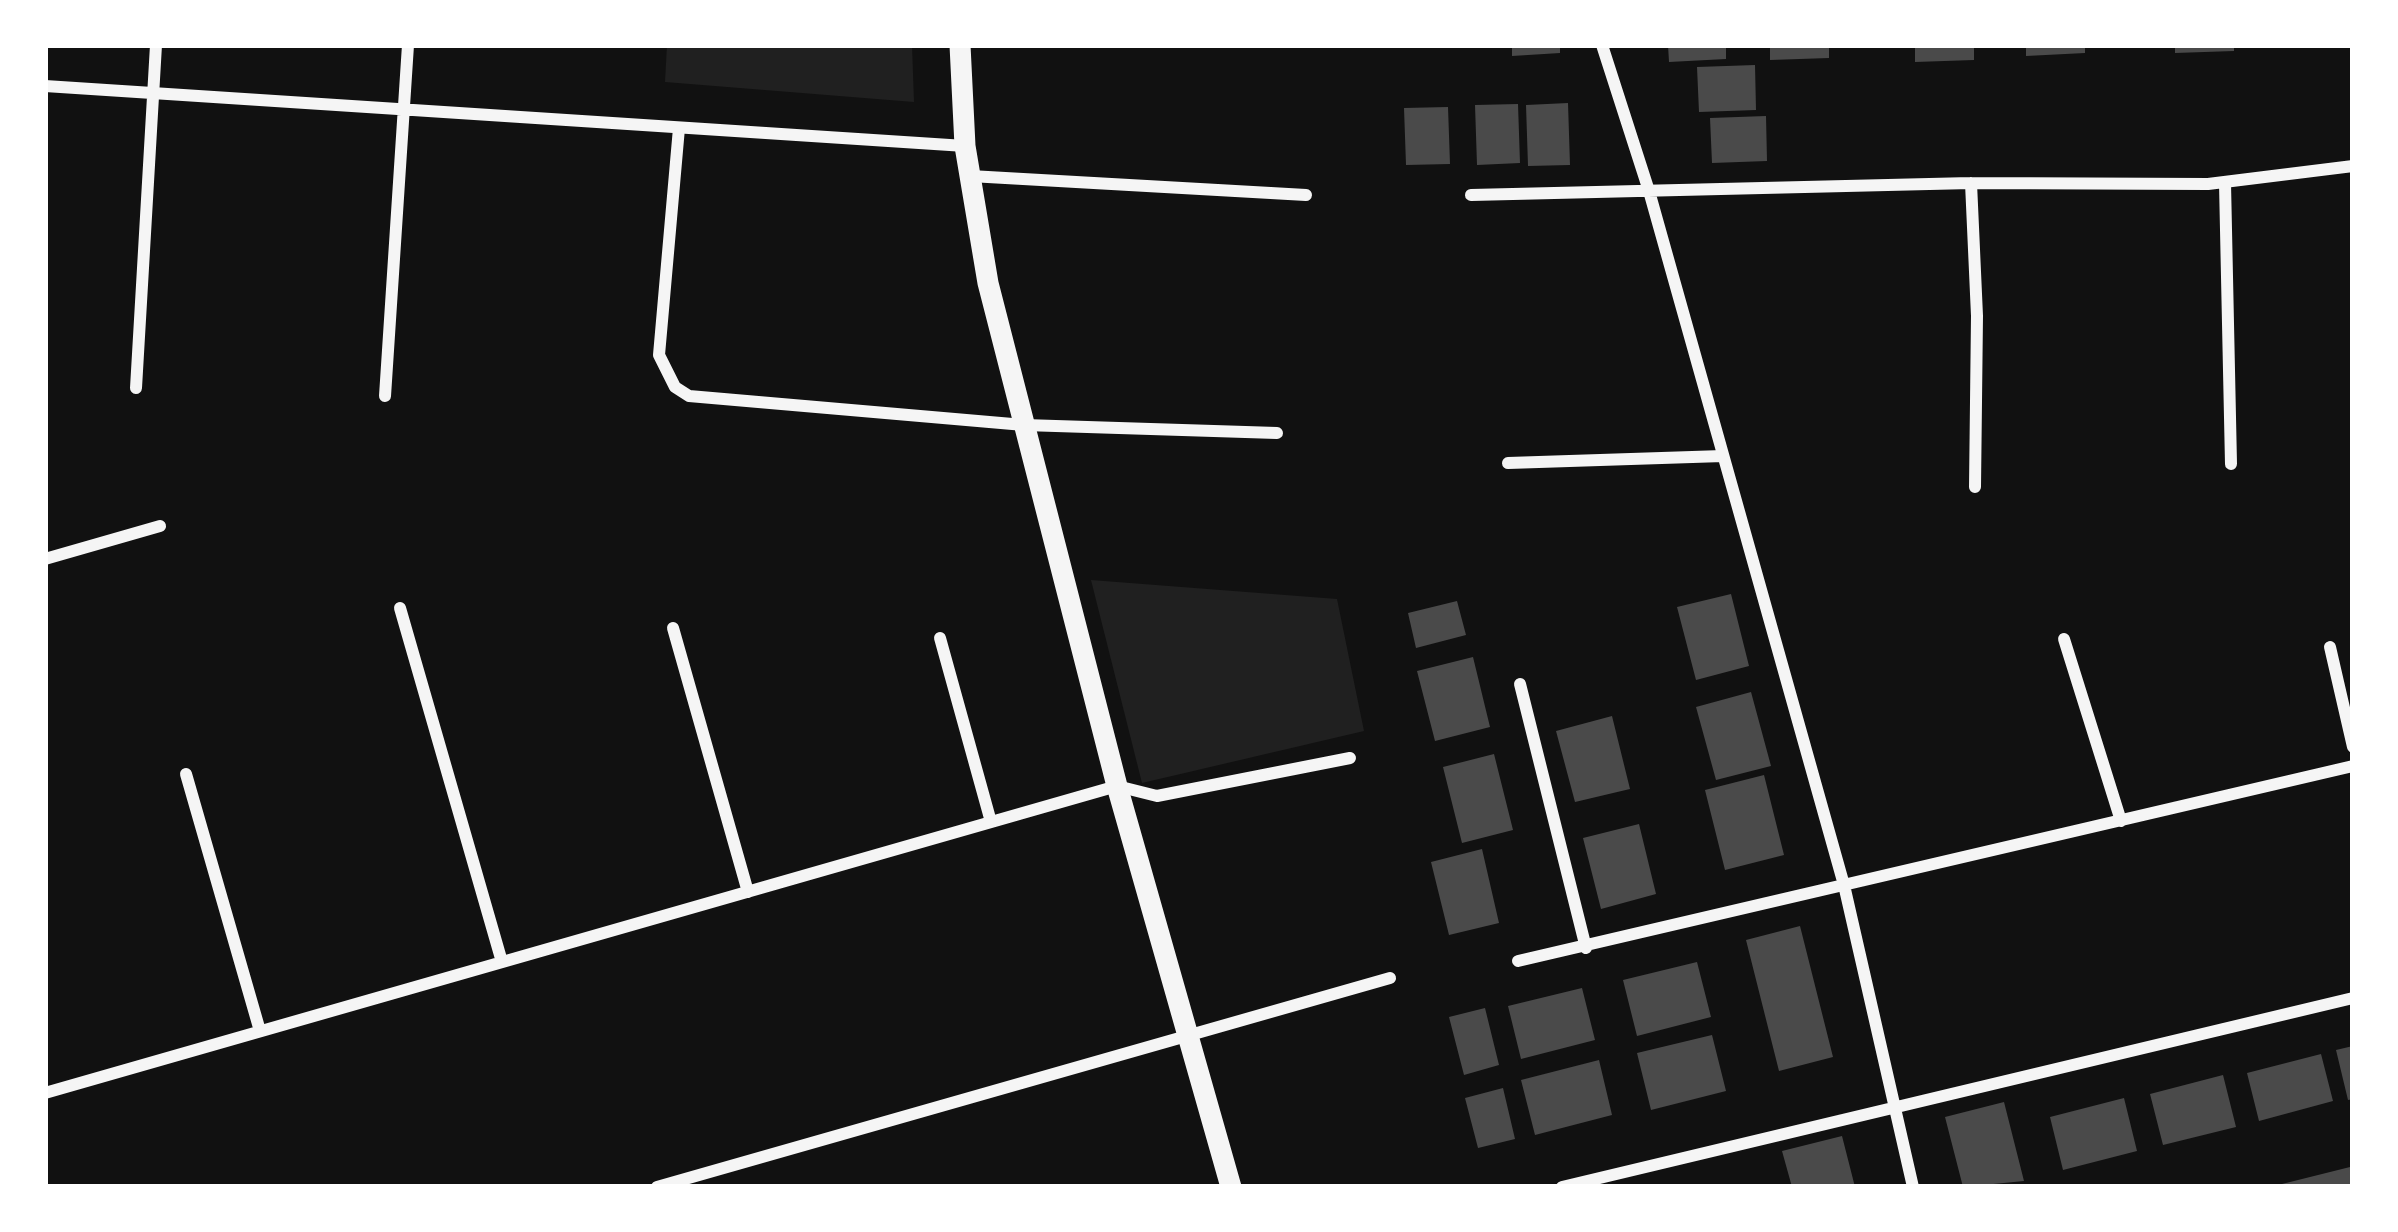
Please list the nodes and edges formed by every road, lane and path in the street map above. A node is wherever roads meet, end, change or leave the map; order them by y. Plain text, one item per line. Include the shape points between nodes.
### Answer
1 (156, 45) edge
2 (407, 45) edge
3 (960, 45) edge
4 (1602, 45) edge
5 (45, 86) edge
6 (154, 93) junction
7 (404, 110) junction
8 (679, 128) junction
9 (964, 146) junction
10 (2353, 166) edge
11 (970, 176) junction
12 (1971, 183) junction
13 (2225, 183) junction
14 (1649, 191) junction
15 (1306, 195) dead end
16 (1472, 195) dead end
17 (136, 388) dead end
18 (386, 396) dead end
19 (1024, 425) junction
20 (1277, 433) dead end
21 (1723, 456) junction
22 (1508, 464) dead end
23 (2231, 464) dead end
24 (1975, 487) dead end
25 (160, 526) dead end
26 (45, 560) edge
27 (400, 608) dead end
28 (673, 628) dead end
29 (940, 638) dead end
30 (2064, 639) dead end
31 (2330, 647) dead end
32 (1520, 684) dead end
33 (2353, 747) edge
34 (1350, 758) dead end
35 (2353, 766) edge
36 (186, 773) dead end
37 (1117, 786) junction
38 (2121, 821) junction
39 (991, 822) junction
40 (1844, 885) junction
41 (748, 892) junction
42 (1586, 948) junction
43 (1518, 961) dead end
44 (502, 962) junction
45 (1390, 978) dead end
46 (2353, 998) edge
47 (260, 1031) junction
48 (1189, 1033) junction
49 (45, 1093) edge
50 (1895, 1108) junction
51 (657, 1187) edge
52 (1231, 1187) edge
53 (1562, 1187) edge
54 (1913, 1187) edge

1 - 6 street
2 - 7 street
3 - 9 street
4 - 14 street
5 - 6 street
6 - 7 street
6 - 17 street
7 - 8 street
7 - 18 street
8 - 9 street
8 - 19 street via 659,355 675,387 708,401
9 - 11 street
10 - 13 street
11 - 15 street
11 - 19 street
12 - 13 street
12 - 14 street
12 - 24 street
13 - 23 street
14 - 16 street
14 - 21 street
19 - 20 street
19 - 37 street
21 - 22 street
21 - 40 street
25 - 26 street
27 - 44 street
28 - 41 street
29 - 39 street
30 - 38 street
31 - 33 street
32 - 42 street
34 - 37 street via 1157,796
35 - 38 street
36 - 47 street
37 - 39 street
37 - 48 street
38 - 40 street
39 - 41 street
40 - 42 street
40 - 50 street
41 - 44 street
42 - 43 street
44 - 47 street
45 - 48 street
46 - 50 street
47 - 49 street
48 - 51 street
48 - 52 street
50 - 53 street
50 - 54 street

